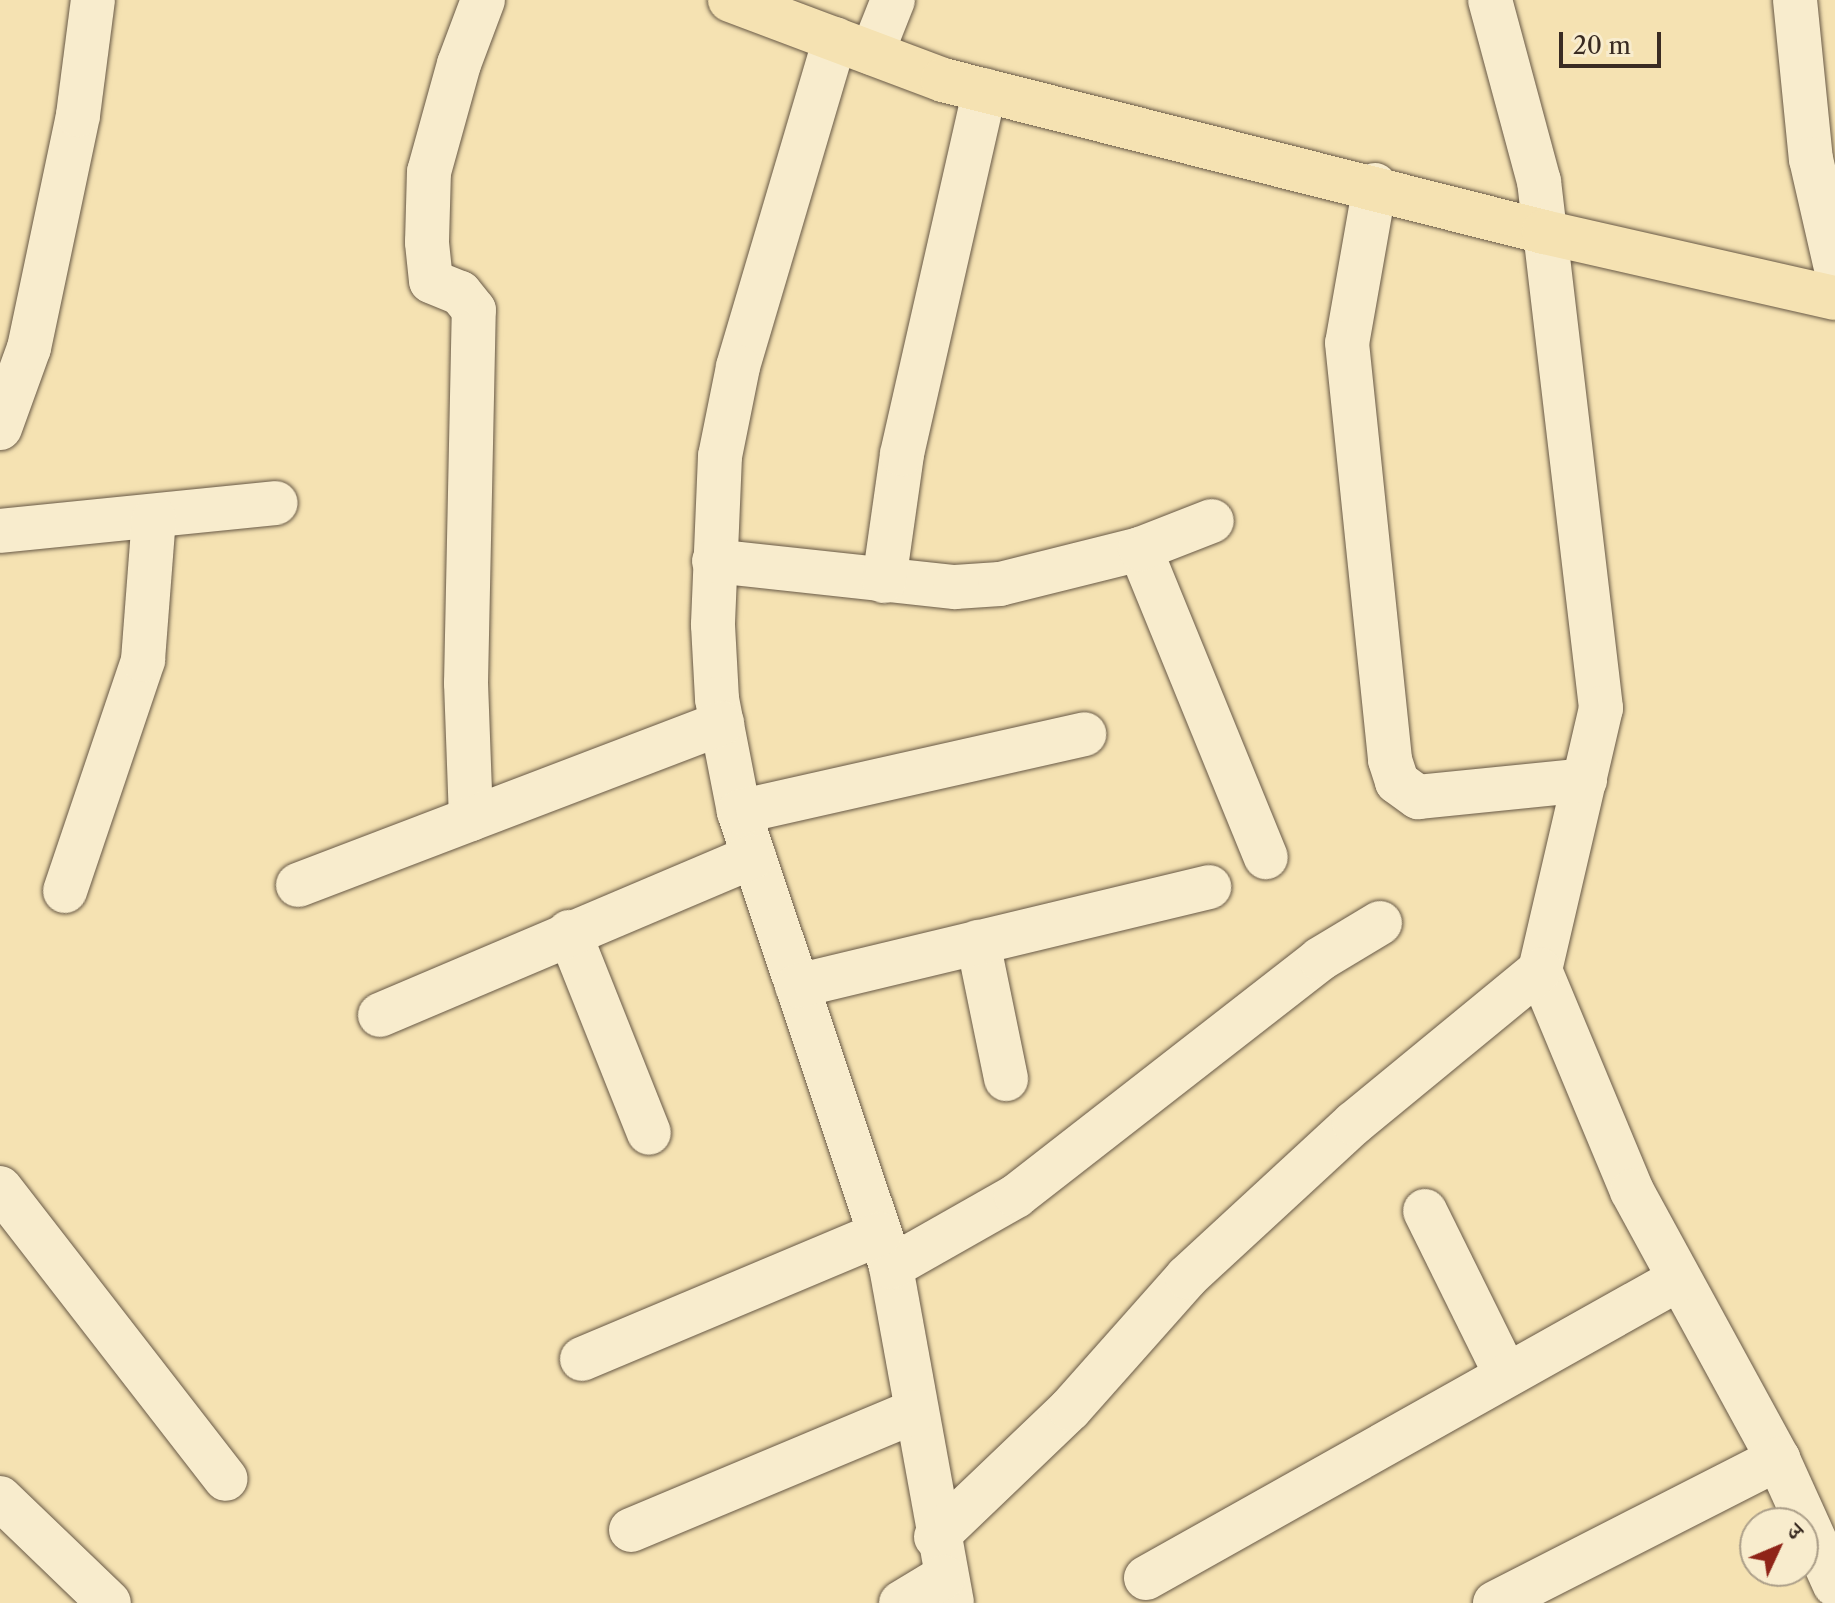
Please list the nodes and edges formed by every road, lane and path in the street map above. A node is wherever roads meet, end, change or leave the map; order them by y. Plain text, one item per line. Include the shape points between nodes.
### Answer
1 (93, 0) edge
2 (483, 0) edge
3 (730, 0) edge
4 (893, 0) edge
5 (1490, 0) edge
6 (1795, 0) edge
7 (854, 46) junction
8 (985, 90) junction
9 (1375, 185) junction
10 (1544, 232) junction
11 (1835, 264) edge
12 (1835, 298) edge
13 (0, 428) edge
14 (276, 503) dead end
15 (154, 518) junction
16 (1212, 521) dead end
17 (0, 531) edge
18 (1140, 549) junction
19 (714, 561) junction
20 (884, 581) junction
21 (722, 723) junction
22 (1084, 734) dead end
23 (1585, 780) junction
24 (739, 812) junction
25 (471, 819) junction
26 (754, 856) junction
27 (1266, 857) dead end
28 (298, 885) dead end
29 (1209, 887) dead end
30 (65, 891) dead end
31 (1380, 923) dead end
32 (569, 932) junction
33 (978, 942) junction
34 (1540, 970) junction
35 (797, 986) junction
36 (380, 1015) dead end
37 (1006, 1079) dead end
38 (649, 1133) dead end
39 (0, 1188) edge
40 (1425, 1211) dead end
41 (885, 1250) junction
42 (1679, 1279) junction
43 (582, 1359) dead end
44 (1505, 1373) junction
45 (913, 1412) junction
46 (1778, 1459) junction
47 (226, 1479) dead end
48 (0, 1498) edge
49 (631, 1530) dead end
50 (944, 1572) edge
51 (1146, 1578) dead end
52 (1835, 1585) edge
53 (109, 1603) edge
54 (901, 1603) edge
55 (1495, 1603) edge

1 - 13 street via 78,115 29,348
2 - 25 street via 459,64 428,186 431,281 469,300 474,310 466,683
3 - 7 highway
4 - 7 street
5 - 10 street via 1530,143
6 - 11 street via 1811,159
7 - 8 highway
7 - 19 street via 738,367 720,456
8 - 9 highway
8 - 20 street via 950,224 902,454
9 - 10 highway
9 - 23 street via 1347,343 1390,760 1397,782 1418,797
10 - 12 highway
10 - 23 street via 1601,708
14 - 15 street
15 - 17 street
15 - 30 street via 143,660
16 - 18 street
18 - 20 street via 1000,584
18 - 27 street
19 - 20 street
19 - 21 street via 713,625
21 - 24 street
21 - 25 street
22 - 24 street
23 - 34 street
24 - 26 street
25 - 28 street
26 - 32 street
26 - 35 street
29 - 33 street
31 - 41 street via 1320,959 1016,1196
32 - 36 street
32 - 38 street
33 - 35 street
33 - 37 street
34 - 42 street via 1632,1191
34 - 50 street via 1354,1123 1198,1267 1070,1409
35 - 41 street
39 - 47 street
40 - 44 street
41 - 43 street
41 - 45 street
42 - 44 street
42 - 46 street
44 - 51 street
45 - 49 street
45 - 50 street
46 - 52 street
46 - 55 street
48 - 53 street
50 - 54 street

